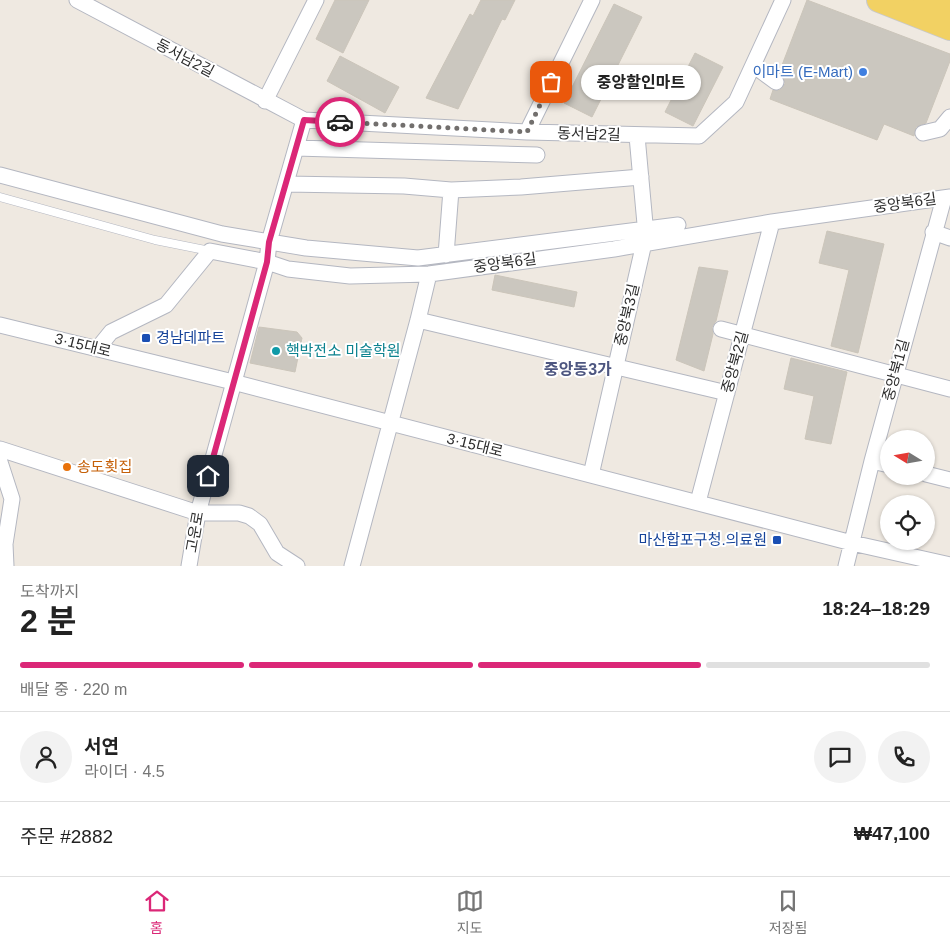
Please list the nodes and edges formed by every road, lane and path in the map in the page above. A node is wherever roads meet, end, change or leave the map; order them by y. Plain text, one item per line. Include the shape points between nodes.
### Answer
1 (77, 0) edge
2 (316, 0) edge
3 (592, 0) edge
4 (783, 0) edge
5 (879, 0) edge
6 (950, 28) edge
7 (753, 65) junction
8 (776, 82) dead end
9 (265, 101) junction
10 (950, 117) edge
11 (304, 120) junction
12 (527, 132) junction
13 (923, 132) dead end
14 (637, 136) junction
15 (296, 148) junction
16 (536, 155) dead end
17 (0, 175) edge
18 (641, 177) junction
19 (286, 184) junction
20 (451, 190) junction
21 (0, 197) edge
22 (947, 197) edge
23 (772, 222) junction
24 (678, 226) dead end
25 (933, 232) junction
26 (644, 236) junction
27 (950, 238) edge
28 (269, 242) junction
29 (210, 251) junction
30 (446, 255) junction
31 (267, 262) junction
32 (429, 274) junction
33 (418, 320) junction
34 (0, 325) edge
35 (721, 329) dead end
36 (742, 336) junction
37 (98, 348) junction
38 (616, 366) junction
39 (895, 374) junction
40 (232, 382) junction
41 (950, 389) edge
42 (727, 393) junction
43 (391, 423) junction
44 (0, 449) edge
45 (872, 461) junction
46 (0, 462) edge
47 (880, 463) edge
48 (591, 475) junction
49 (935, 476) edge
50 (950, 480) edge
51 (3, 481) edge
52 (698, 502) junction
53 (198, 513) junction
54 (852, 543) junction
55 (950, 565) edge
56 (6, 566) edge
57 (189, 566) edge
58 (298, 566) edge
59 (352, 566) edge
60 (846, 566) edge

1 - 9 street, 동서남2길
2 - 9 street
3 - 12 street
4 - 7 street, 동서남2길
5 - 6 main road
7 - 8 street
7 - 14 street, 동서남2길 via 736,102 699,136
9 - 11 street, 동서남2길
10 - 13 street via 940,129
11 - 12 street, 동서남2길
11 - 15 street, 고운로
12 - 14 street, 동서남2길
14 - 18 street, 중앙북3길
15 - 16 street
15 - 19 street, 고운로
17 - 28 street via 222,234
18 - 20 street via 521,188
18 - 26 street, 중앙북3길
19 - 20 street
19 - 28 street, 고운로
20 - 30 street
21 - 29 lane via 154,240
22 - 23 street, 중앙북6길
22 - 25 street, 중앙북1길
23 - 26 street, 중앙북6길
23 - 36 street, 중앙북2길
24 - 26 street
25 - 27 street
25 - 39 street, 중앙북1길
26 - 30 street
26 - 32 street, 중앙북6길
26 - 38 street, 중앙북3길
28 - 30 street via 418,258
28 - 31 street, 고운로
29 - 31 street, 중앙북6길
29 - 37 street via 166,305 111,332
31 - 32 street, 중앙북6길 via 288,269 350,276
31 - 40 street, 고운로
32 - 33 street
33 - 38 street
33 - 43 street
34 - 37 street, 3·15대로
35 - 36 street
36 - 39 street
36 - 42 street, 중앙북2길
37 - 40 street, 3·15대로
38 - 42 street
38 - 48 street, 중앙북3길
39 - 41 street
39 - 45 street, 중앙북1길
40 - 43 street, 3·15대로
40 - 53 street, 고운로
42 - 52 street, 중앙북2길
43 - 48 street, 3·15대로
43 - 59 street
44 - 53 street
45 - 47 street
45 - 54 street, 중앙북1길
46 - 51 street
48 - 52 street, 3·15대로
49 - 50 street
51 - 56 street via 12,499 4,544
52 - 54 street, 3·15대로
53 - 57 street, 고운로
53 - 58 street via 250,516 260,524 277,554
54 - 55 street, 3·15대로
54 - 60 street, 중앙북1길

